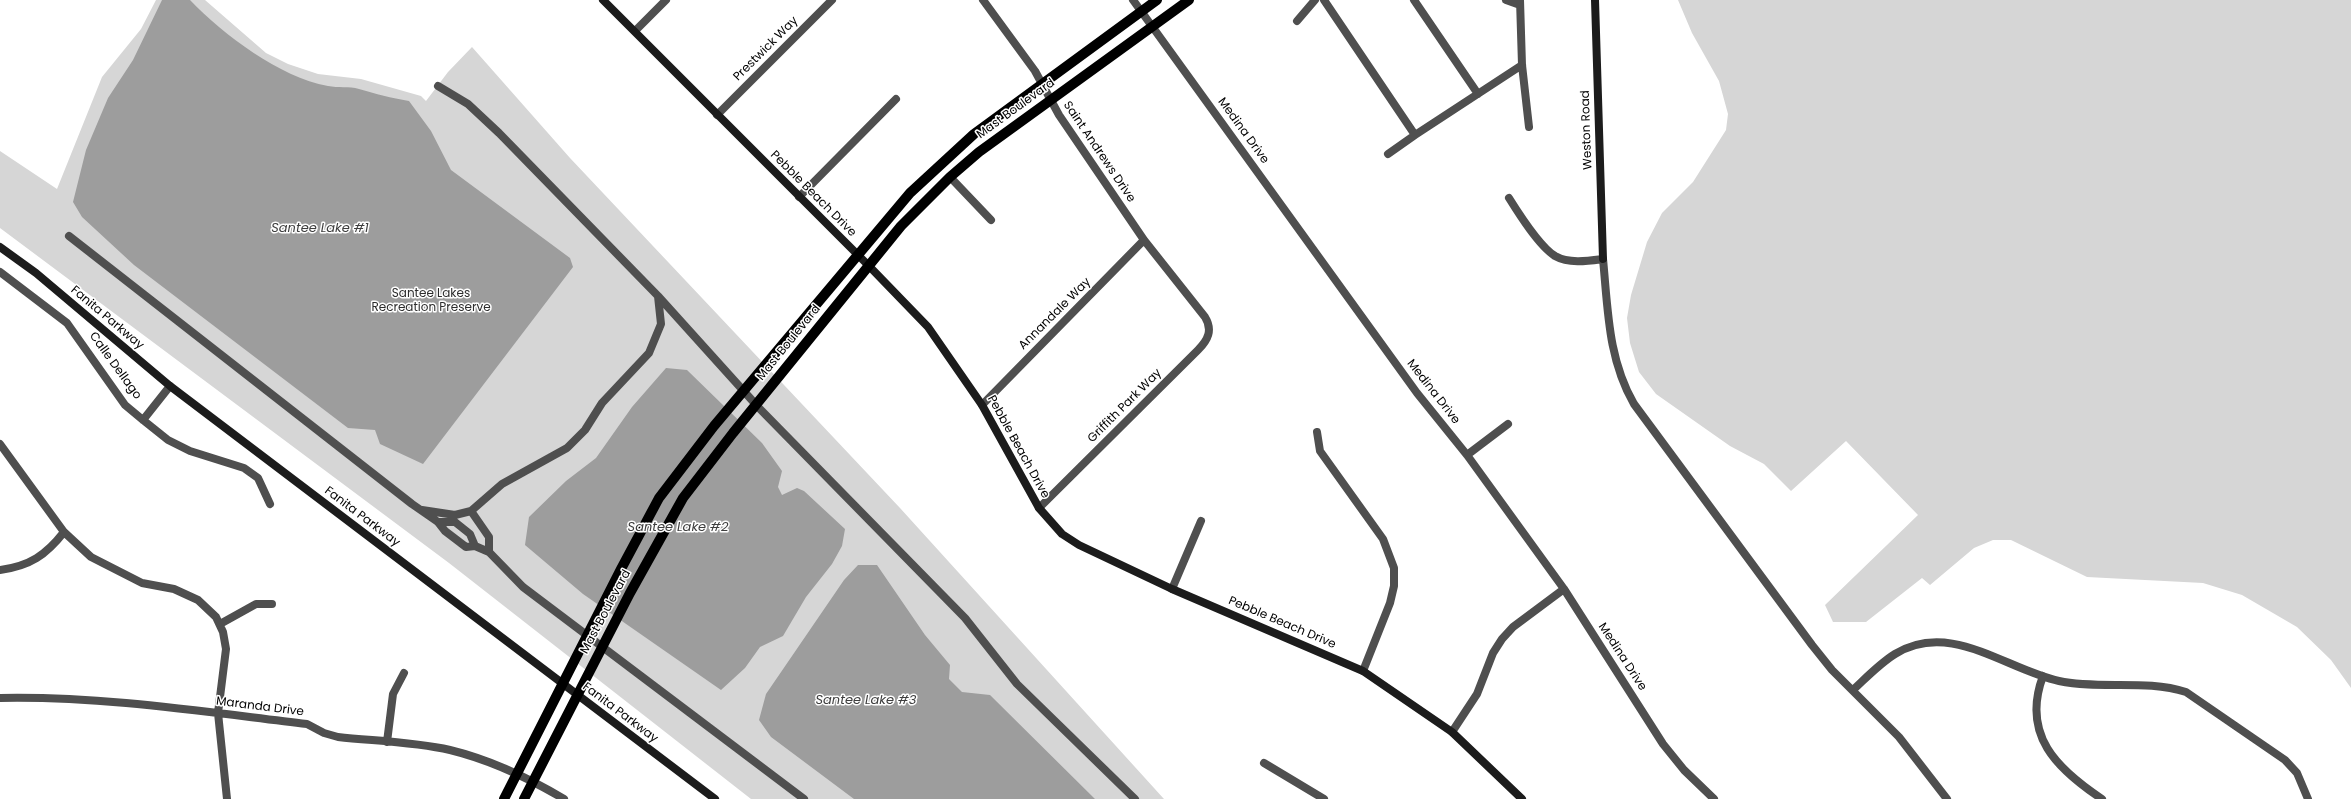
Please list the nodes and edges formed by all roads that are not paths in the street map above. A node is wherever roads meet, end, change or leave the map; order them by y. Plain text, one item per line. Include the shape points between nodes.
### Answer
1 (603, 0) edge
2 (666, 0) edge
3 (832, 0) edge
4 (983, 0) edge
5 (1133, 0) edge
6 (1157, 0) edge
7 (1189, 0) edge
8 (1315, 0) edge
9 (1324, 0) edge
10 (1414, 0) edge
11 (1506, 0) edge
12 (1596, 0) edge
13 (1520, 3) edge
14 (1141, 12) junction
15 (1297, 21) dead end
16 (1152, 27) junction
17 (635, 31) junction
18 (1522, 65) junction
19 (1042, 84) junction
20 (438, 86) dead end
21 (1478, 94) junction
22 (896, 100) dead end
23 (1050, 100) junction
24 (717, 115) junction
25 (1529, 127) dead end
26 (1415, 135) junction
27 (1388, 154) dead end
28 (950, 177) junction
29 (799, 197) junction
30 (1509, 198) dead end
31 (992, 220) dead end
32 (69, 236) dead end
33 (1144, 240) junction
34 (0, 247) edge
35 (857, 254) junction
36 (1603, 259) junction
37 (869, 266) junction
38 (0, 272) edge
39 (658, 296) junction
40 (1201, 313) joint
41 (170, 386) junction
42 (982, 405) junction
43 (143, 420) junction
44 (1508, 424) dead end
45 (1317, 432) dead end
46 (0, 444) edge
47 (1468, 454) junction
48 (270, 504) dead end
49 (1039, 508) junction
50 (419, 509) junction
51 (471, 511) junction
52 (1201, 521) dead end
53 (438, 522) junction
54 (64, 532) junction
55 (475, 546) junction
56 (489, 552) junction
57 (0, 570) edge
58 (1172, 589) junction
59 (1564, 589) junction
60 (272, 604) dead end
61 (220, 624) junction
62 (1363, 671) junction
63 (404, 673) dead end
64 (2044, 676) junction
65 (563, 684) junction
66 (1853, 690) junction
67 (578, 696) junction
68 (0, 698) edge
69 (218, 713) junction
70 (1452, 732) junction
71 (387, 742) junction
72 (1264, 763) dead end
73 (518, 773) junction
74 (534, 781) junction
75 (227, 799) edge
76 (504, 799) edge
77 (524, 799) edge
78 (564, 799) edge
79 (715, 799) edge
80 (804, 799) edge
81 (1135, 799) edge
82 (1324, 799) edge
83 (1522, 799) edge
84 (1714, 799) edge
85 (1946, 799) edge
86 (2102, 799) edge
87 (2308, 799) edge

1 - 17 street, Pebble Beach Drive
2 - 17 street
3 - 24 street, Prestwick Way
4 - 19 street, Saint Andrews Drive
5 - 14 street, Medina Drive
6 - 14 main road, Mast Boulevard
7 - 16 main road, Mast Boulevard
8 - 15 street
9 - 26 street
10 - 21 street
11 - 13 street
12 - 36 street, Weston Road
13 - 18 street
14 - 16 street, Medina Drive
14 - 19 main road, Mast Boulevard
16 - 23 main road, Mast Boulevard
16 - 47 street, Medina Drive via 1417,393
17 - 24 street, Pebble Beach Drive
18 - 21 street
18 - 25 street
19 - 23 street, Saint Andrews Drive
19 - 35 main road, Mast Boulevard via 968,139 910,193
20 - 39 street via 468,104 494,128
21 - 26 street
22 - 29 street
23 - 28 main road, Mast Boulevard via 979,152
23 - 33 street, Saint Andrews Drive
24 - 29 street, Pebble Beach Drive
26 - 27 street
28 - 31 street
28 - 37 main road, Mast Boulevard via 901,226
29 - 35 street, Pebble Beach Drive
30 - 36 street via 1545,247 1555,256 1582,262
32 - 50 street
33 - 40 street, Saint Andrews Drive
33 - 42 street, Annandale Way
34 - 41 street, Fanita Parkway via 36,273
35 - 37 street, Pebble Beach Drive
35 - 65 main road, Mast Boulevard via 714,426 659,498
36 - 66 street via 1613,354 1621,380 1634,404 1812,645 1832,670
37 - 42 street, Pebble Beach Drive via 928,327
37 - 67 main road, Mast Boulevard via 683,498 630,593
38 - 43 street, Calle Dellago via 67,323 125,405
39 - 51 street via 660,324 649,353 602,403 585,430 567,448 502,484
39 - 81 street via 759,408 965,618 1017,684
40 - 49 street, Griffith Park Way via 1209,326 1209,335 1205,343
41 - 43 street
41 - 65 street, Fanita Parkway
42 - 49 street, Pebble Beach Drive
43 - 48 street, Calle Dellago via 168,440 190,451 244,468 258,478
44 - 47 street
45 - 62 street via 1320,451 1383,539 1394,568 1394,586 1390,603
46 - 54 street
47 - 59 street, Medina Drive
49 - 58 street, Pebble Beach Drive via 1062,534 1078,545
50 - 51 street via 455,515
50 - 53 street
51 - 56 street via 489,537
52 - 58 street
53 - 55 street via 445,532 466,547
53 - 55 street via 455,522 470,534
54 - 57 street via 49,550 32,561
54 - 61 street via 91,557 142,583 174,589 198,600 211,610
55 - 56 street
56 - 80 street via 523,587
58 - 62 street, Pebble Beach Drive
59 - 70 street via 1502,639 1493,653 1477,694
59 - 84 street, Medina Drive via 1663,744 1684,770
60 - 61 street via 256,604
61 - 69 street via 226,649
62 - 70 street, Pebble Beach Drive
63 - 71 street via 393,694
64 - 66 street via 1963,645 1933,642 1896,653
64 - 86 street via 2038,690 2037,711 2044,743 2065,772
64 - 87 street via 2060,681 2158,686 2186,692 2285,760 2297,774
65 - 67 street, Fanita Parkway
65 - 73 main road, Mast Boulevard
66 - 85 street via 1899,737
67 - 74 main road, Mast Boulevard
67 - 79 street, Fanita Parkway
68 - 69 street, Maranda Drive via 124,702
69 - 71 street, Maranda Drive via 307,724 338,737
69 - 75 street
70 - 83 street, Pebble Beach Drive
71 - 73 street, Maranda Drive via 449,750
72 - 82 street
73 - 74 street, Maranda Drive
73 - 76 main road, Mast Boulevard
74 - 77 main road, Mast Boulevard
74 - 78 street, Maranda Drive

